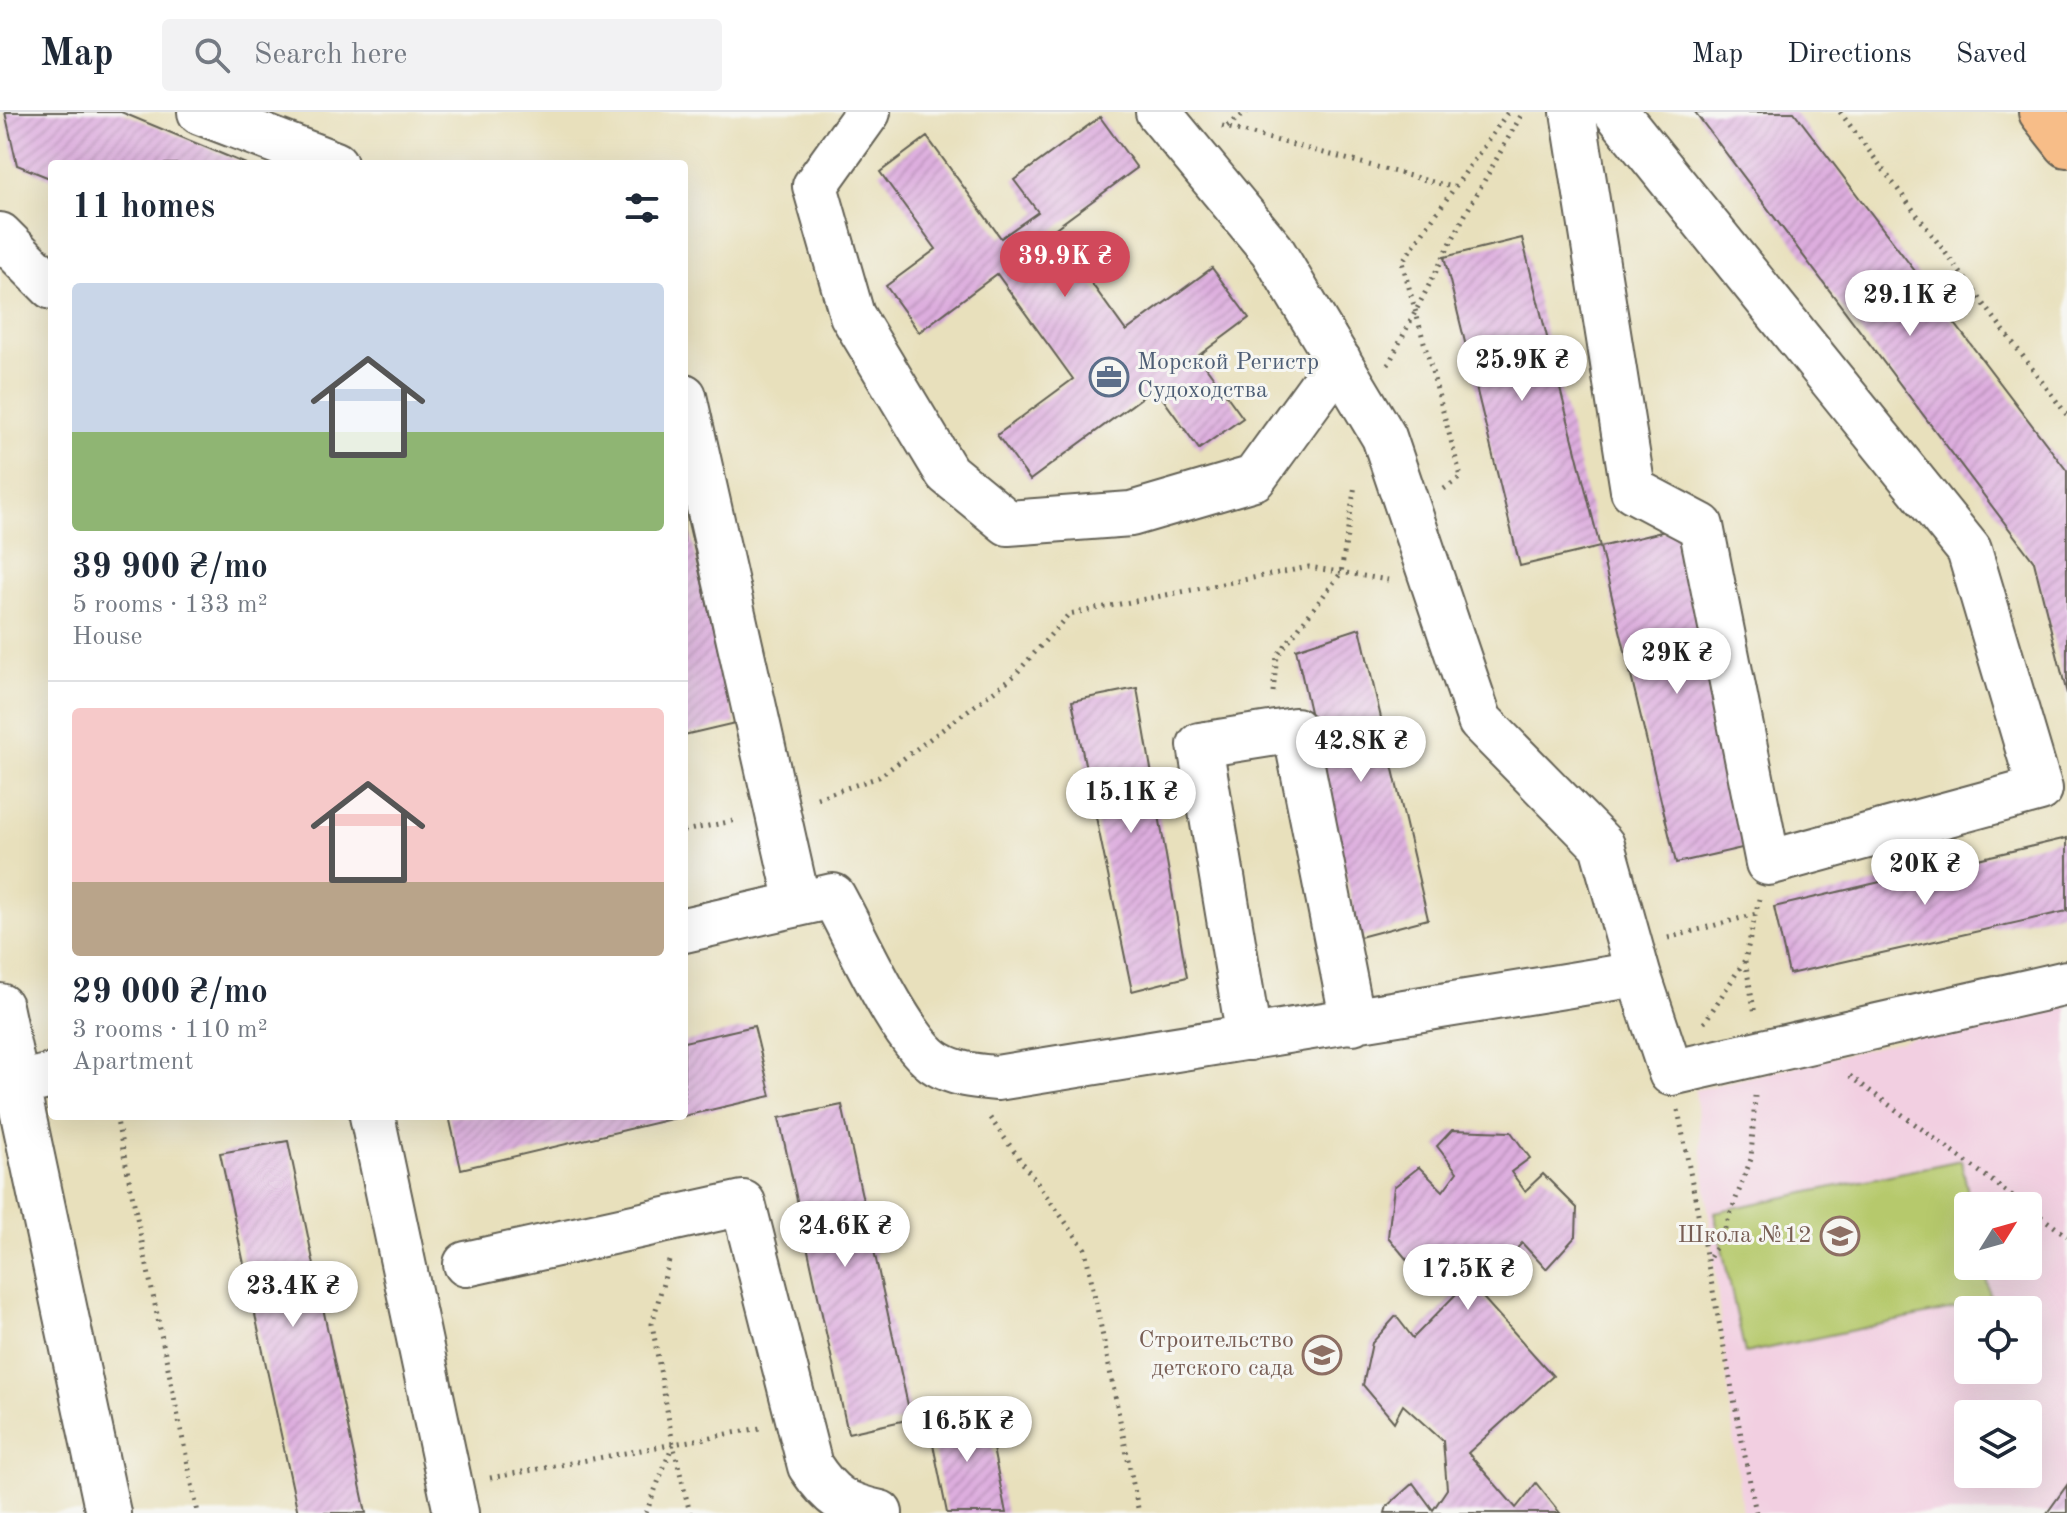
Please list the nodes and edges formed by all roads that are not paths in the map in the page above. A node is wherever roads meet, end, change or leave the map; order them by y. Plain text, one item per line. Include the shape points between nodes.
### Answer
1 (200, 112) edge
2 (868, 112) edge
3 (1158, 112) edge
4 (1573, 112) edge
5 (1616, 112) edge
6 (2041, 112) edge
7 (2067, 145) edge
8 (325, 160) edge
9 (0, 235) edge
10 (48, 283) edge
11 (1339, 361) junction
12 (688, 414) edge
13 (798, 903) junction
14 (688, 929) edge
15 (1634, 961) junction
16 (2067, 983) edge
17 (0, 1006) edge
18 (1353, 1022) junction
19 (1249, 1038) junction
20 (34, 1080) edge
21 (373, 1120) edge
22 (466, 1264) dead end
23 (453, 1500) edge
24 (108, 1513) edge
25 (880, 1513) edge
26 (900, 1513) edge
27 (913, 1513) edge

1 - 8 lane
2 - 11 lane via 815,186 852,315 947,473 1008,523 1131,514 1254,478
3 - 11 lane via 1272,250
4 - 5 lane via 1633,490 1701,526 1768,863 2040,789 1969,550
6 - 7 main road
9 - 10 lane
11 - 15 lane via 1384,437 1480,721 1602,845
12 - 13 lane
13 - 14 lane
13 - 19 lane via 833,896 911,1037 934,1062 959,1074 997,1078
15 - 16 lane via 1671,1073
15 - 18 lane
17 - 20 lane
18 - 19 lane
18 - 19 lane via 1295,730 1268,734 1200,745
20 - 24 lane
21 - 23 lane
22 - 25 lane via 743,1203 810,1466 825,1490 850,1506
26 - 27 lane

